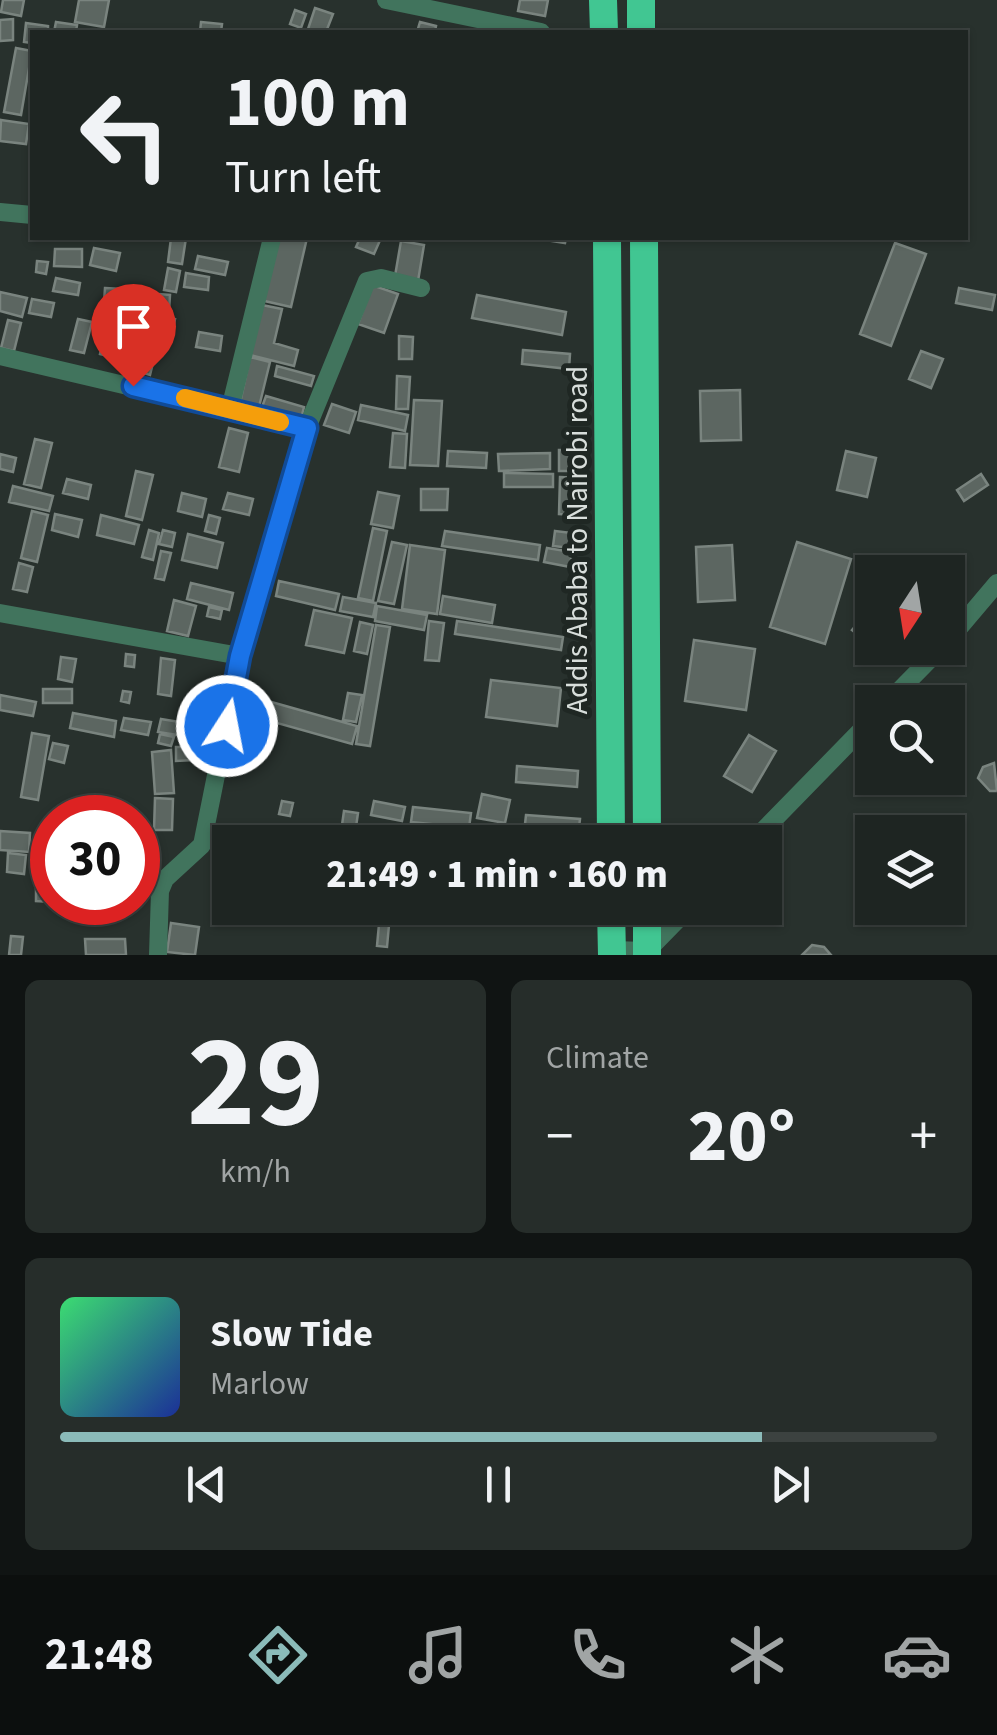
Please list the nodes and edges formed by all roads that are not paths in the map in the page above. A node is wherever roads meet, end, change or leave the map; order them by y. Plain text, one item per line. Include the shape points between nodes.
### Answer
1 (386, 0) edge
2 (603, 0) edge
3 (641, 0) edge
4 (530, 30) edge
5 (604, 30) edge
6 (641, 30) edge
7 (0, 212) edge
8 (30, 215) edge
9 (272, 240) edge
10 (608, 240) edge
11 (644, 240) edge
12 (420, 288) dead end
13 (0, 356) edge
14 (230, 409) junction
15 (307, 428) junction
16 (997, 583) edge
17 (1, 618) edge
18 (965, 621) edge
19 (240, 656) junction
20 (925, 665) edge
21 (905, 685) edge
22 (855, 736) edge
23 (610, 825) edge
24 (648, 825) edge
25 (768, 825) edge
26 (611, 925) edge
27 (647, 925) edge
28 (673, 925) edge
29 (612, 952) edge
30 (647, 953) edge
31 (158, 955) edge

1 - 4 street
2 - 5 highway
3 - 6 highway
7 - 8 street
9 - 14 street
10 - 23 highway, Addis Ababa to Nairobi road
11 - 24 highway
12 - 15 street via 367,281
13 - 14 street
14 - 15 street
15 - 19 street
16 - 18 street
17 - 19 street
19 - 31 street via 202,846 160,891
20 - 21 street
22 - 25 street
26 - 29 highway
27 - 30 highway
28 - 30 street
29 - 30 street

